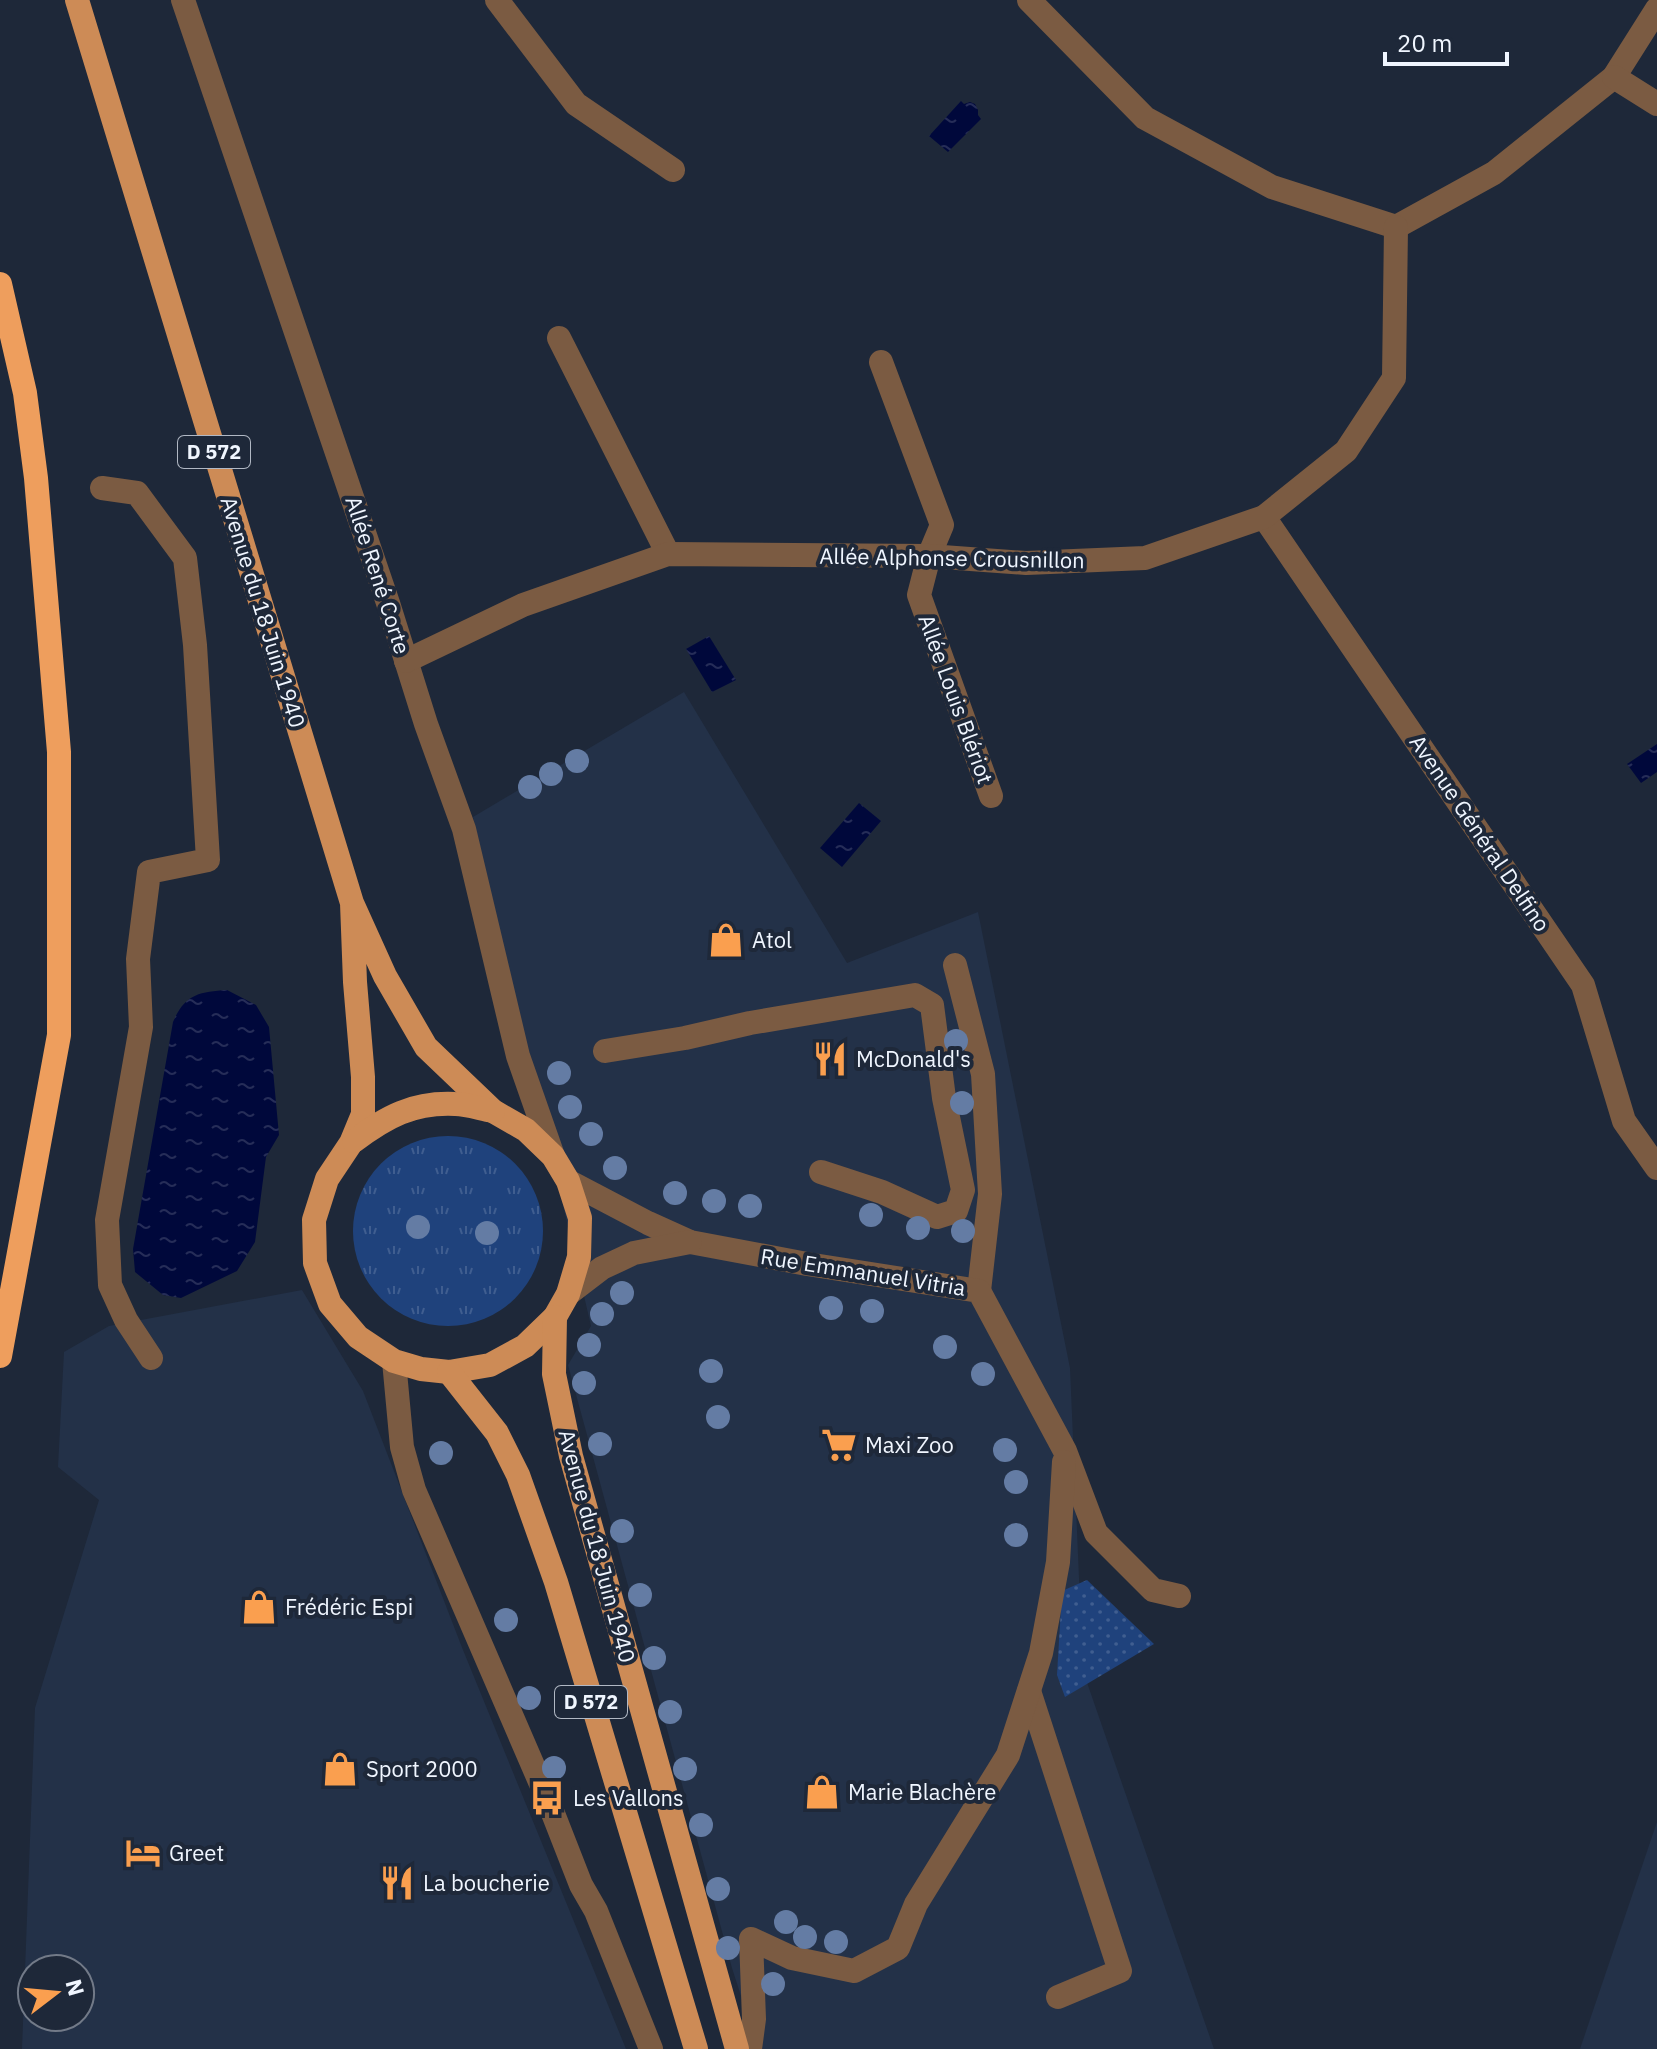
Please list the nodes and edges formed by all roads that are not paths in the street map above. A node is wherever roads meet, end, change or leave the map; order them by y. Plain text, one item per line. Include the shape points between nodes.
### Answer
1 (77, 0) edge
2 (183, 0) edge
3 (497, 0) edge
4 (1029, 0) edge
5 (1657, 9) edge
6 (1614, 77) junction
7 (1657, 104) edge
8 (673, 170) dead end
9 (1396, 227) junction
10 (0, 284) edge
11 (559, 338) dead end
12 (881, 362) dead end
13 (102, 488) dead end
14 (1264, 517) junction
15 (668, 554) junction
16 (929, 556) junction
17 (406, 661) junction
18 (991, 796) dead end
19 (352, 903) junction
20 (955, 965) dead end
21 (605, 1051) dead end
22 (493, 1111) junction
23 (351, 1143) junction
24 (553, 1156) junction
25 (1657, 1168) edge
26 (821, 1172) dead end
27 (568, 1181) junction
28 (690, 1242) junction
29 (979, 1291) junction
30 (568, 1294) junction
31 (555, 1317) junction
32 (0, 1356) edge
33 (151, 1358) dead end
34 (394, 1361) junction
35 (449, 1372) junction
36 (1065, 1451) junction
37 (1179, 1596) dead end
38 (1029, 1691) junction
39 (1058, 1997) dead end
40 (651, 2049) edge
41 (696, 2049) edge
42 (737, 2049) edge
43 (750, 2049) edge

1 - 19 main road, Avenue du 18 Juin 1940 / D 572
2 - 17 street, Allée René Corte
3 - 8 street via 576,104
4 - 9 street via 1145,118 1272,187
5 - 6 street
6 - 7 street
6 - 9 street via 1494,173
9 - 14 street, Allée Alphonse Crousnillon via 1394,378 1346,451
10 - 32 highway via 25,393 36,478 59,752 59,1035
11 - 15 street
12 - 16 street, Allée Louis Blériot via 942,525
13 - 33 street via 137,493 185,558 208,860 149,872 138,959 141,1027 107,1220 110,1285
14 - 16 street, Allée Alphonse Crousnillon via 1145,558 1026,563
14 - 25 street, Avenue Général Delfino via 1583,985 1624,1121
15 - 16 street, Allée Alphonse Crousnillon
15 - 17 street, Allée Alphonse Crousnillon via 523,605
16 - 18 street, Allée Louis Blériot via 919,595
17 - 24 street, Allée René Corte via 464,829 518,1056
19 - 22 main road, Avenue du 18 Juin 1940 / D 572 via 385,976 426,1047
19 - 23 main road, Avenue du 18 Juin 1940 / D 572 via 363,1114
20 - 29 street via 983,1074 990,1194
21 - 26 street via 915,995 932,1005 963,1190 956,1211 937,1217
22 - 23 main road, Avenue du 18 Juin 1940 via 456,1103 418,1106 382,1120
22 - 24 main road, Avenue du 18 Juin 1940 via 526,1130
23 - 34 main road, Avenue du 18 Juin 1940 via 327,1179 318,1206 315,1263 330,1304 358,1337
24 - 27 main road, Avenue du 18 Juin 1940
27 - 28 street
27 - 30 main road, Avenue du 18 Juin 1940 via 580,1218 579,1257
28 - 29 street, Rue Emmanuel Vitria
28 - 30 street via 634,1253 602,1268
29 - 36 street, Rue Emmanuel Vitria
30 - 31 main road, Avenue du 18 Juin 1940
31 - 35 main road, Avenue du 18 Juin 1940 via 525,1346 490,1365
31 - 42 main road, Avenue du 18 Juin 1940 / D 572 via 554,1374 571,1456
34 - 35 main road, Avenue du 18 Juin 1940
34 - 40 street via 402,1447 414,1490
35 - 41 main road, D 572 via 497,1433 518,1475 556,1582
36 - 37 street, Rue Emmanuel Vitria via 1096,1533 1153,1590
36 - 38 street via 1058,1562
38 - 39 street via 1120,1971
38 - 43 street via 1008,1755 916,1904 898,1948 854,1971 792,1958 751,1939

